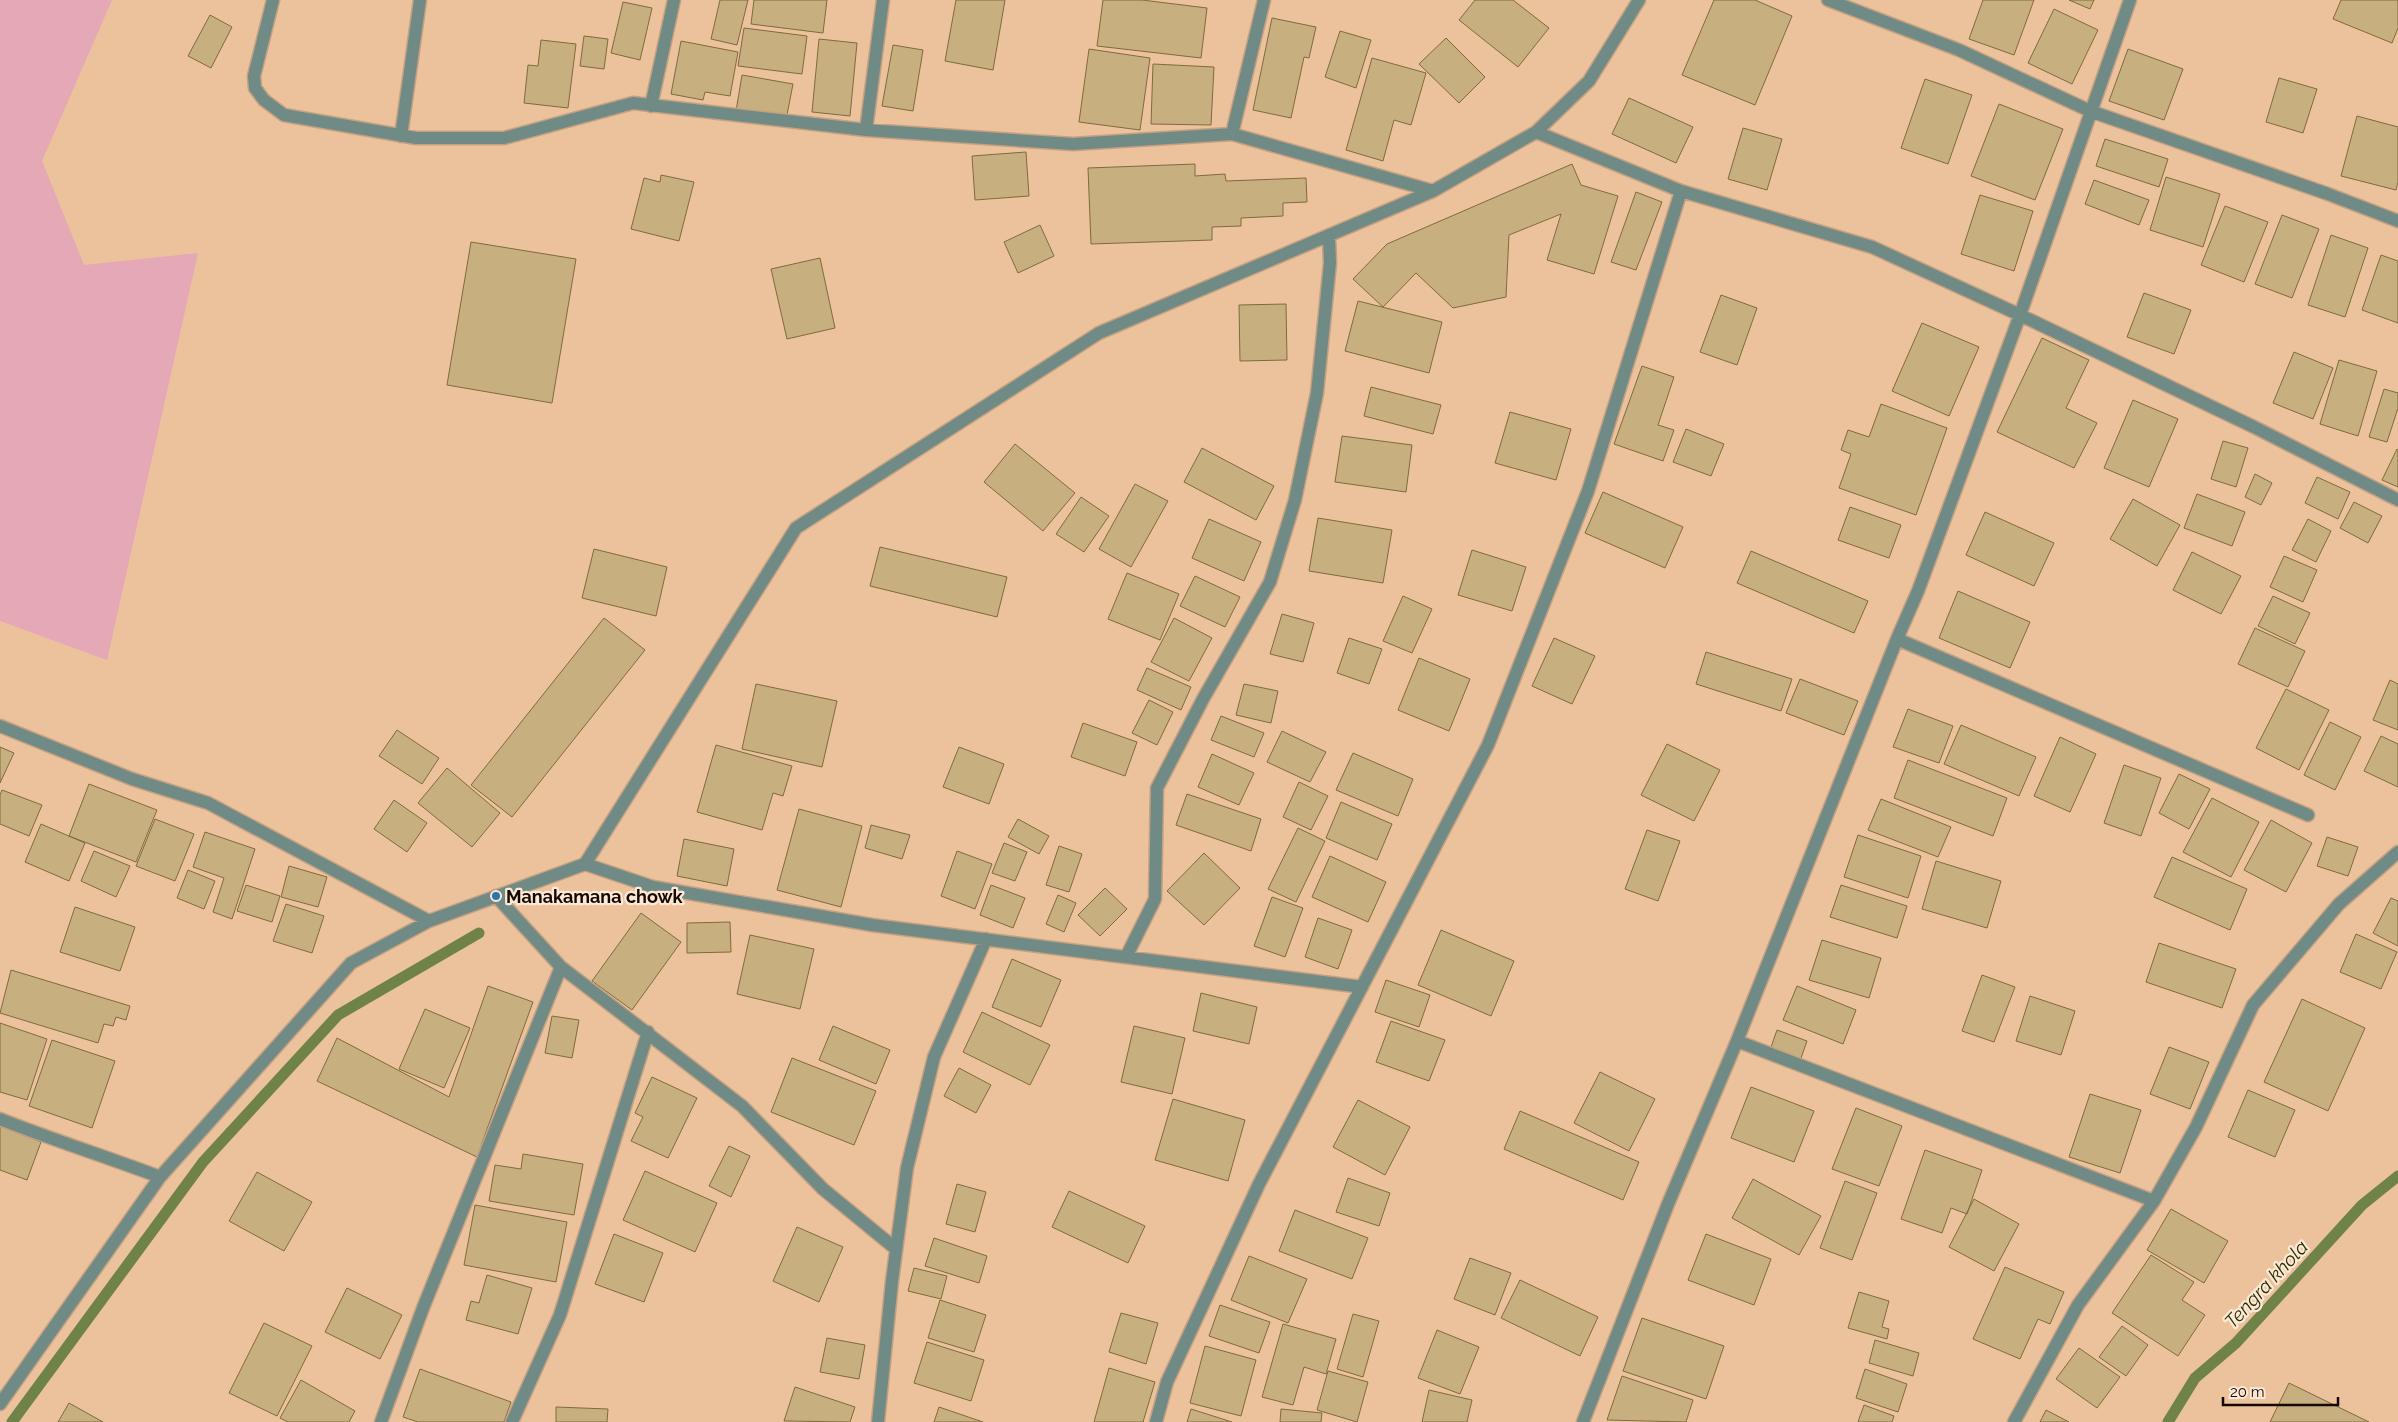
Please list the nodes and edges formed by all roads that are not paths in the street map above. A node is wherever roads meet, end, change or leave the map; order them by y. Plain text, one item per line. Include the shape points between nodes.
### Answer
1 (273, 0) edge
2 (420, 0) edge
3 (674, 0) edge
4 (883, 0) edge
5 (1264, 0) edge
6 (1639, 0) edge
7 (1828, 0) edge
8 (2130, 0) edge
9 (651, 106) junction
10 (2090, 111) junction
11 (866, 130) junction
12 (1536, 132) junction
13 (1232, 134) junction
14 (401, 136) junction
15 (1433, 191) junction
16 (1681, 191) junction
17 (2398, 221) edge
18 (1329, 235) junction
19 (2020, 315) junction
20 (2398, 500) edge
21 (1897, 639) junction
22 (0, 726) edge
23 (2308, 815) dead end
24 (2398, 852) edge
25 (585, 864) junction
26 (496, 896) junction
27 (429, 921) junction
28 (986, 939) junction
29 (1126, 957) junction
30 (561, 967) junction
31 (1362, 987) junction
32 (648, 1032) junction
33 (1737, 1041) junction
34 (0, 1119) edge
35 (160, 1177) junction
36 (2154, 1201) junction
37 (896, 1249) junction
38 (0, 1404) edge
39 (381, 1422) edge
40 (512, 1422) edge
41 (878, 1422) edge
42 (1156, 1422) edge
43 (1583, 1422) edge
44 (2014, 1422) edge

1 - 14 street via 254,76 255,88 264,100 284,115
2 - 14 street
3 - 9 street
4 - 11 street
5 - 13 street
6 - 12 street via 1589,81
7 - 10 street via 1959,50
8 - 10 street
9 - 11 street
9 - 14 street via 633,103 504,138
10 - 17 street
10 - 19 street
11 - 13 street via 1074,144
12 - 15 street
12 - 16 street
13 - 15 street
15 - 18 street
16 - 19 street via 1872,247
16 - 31 street via 1588,491 1492,736
18 - 25 street via 1099,333 796,528
18 - 29 street via 1330,263 1317,393 1296,500 1270,582 1157,788 1155,899
19 - 20 street
19 - 21 street via 1918,591
21 - 23 street
21 - 33 street
22 - 27 street via 132,779 208,802
24 - 36 street via 2339,904 2253,1005 2196,1127
25 - 26 street
25 - 28 street via 653,887 872,925
26 - 27 street
26 - 30 street
27 - 35 street via 351,963
28 - 29 street
28 - 37 street via 934,1057 907,1168
29 - 31 street
30 - 32 street
30 - 39 street via 423,1308
31 - 42 street via 1259,1184 1167,1382
32 - 37 street via 742,1106 823,1189
32 - 40 street via 560,1315
33 - 36 street
33 - 43 street via 1668,1204
34 - 35 street
35 - 38 street
36 - 44 street via 2078,1305
37 - 41 street

